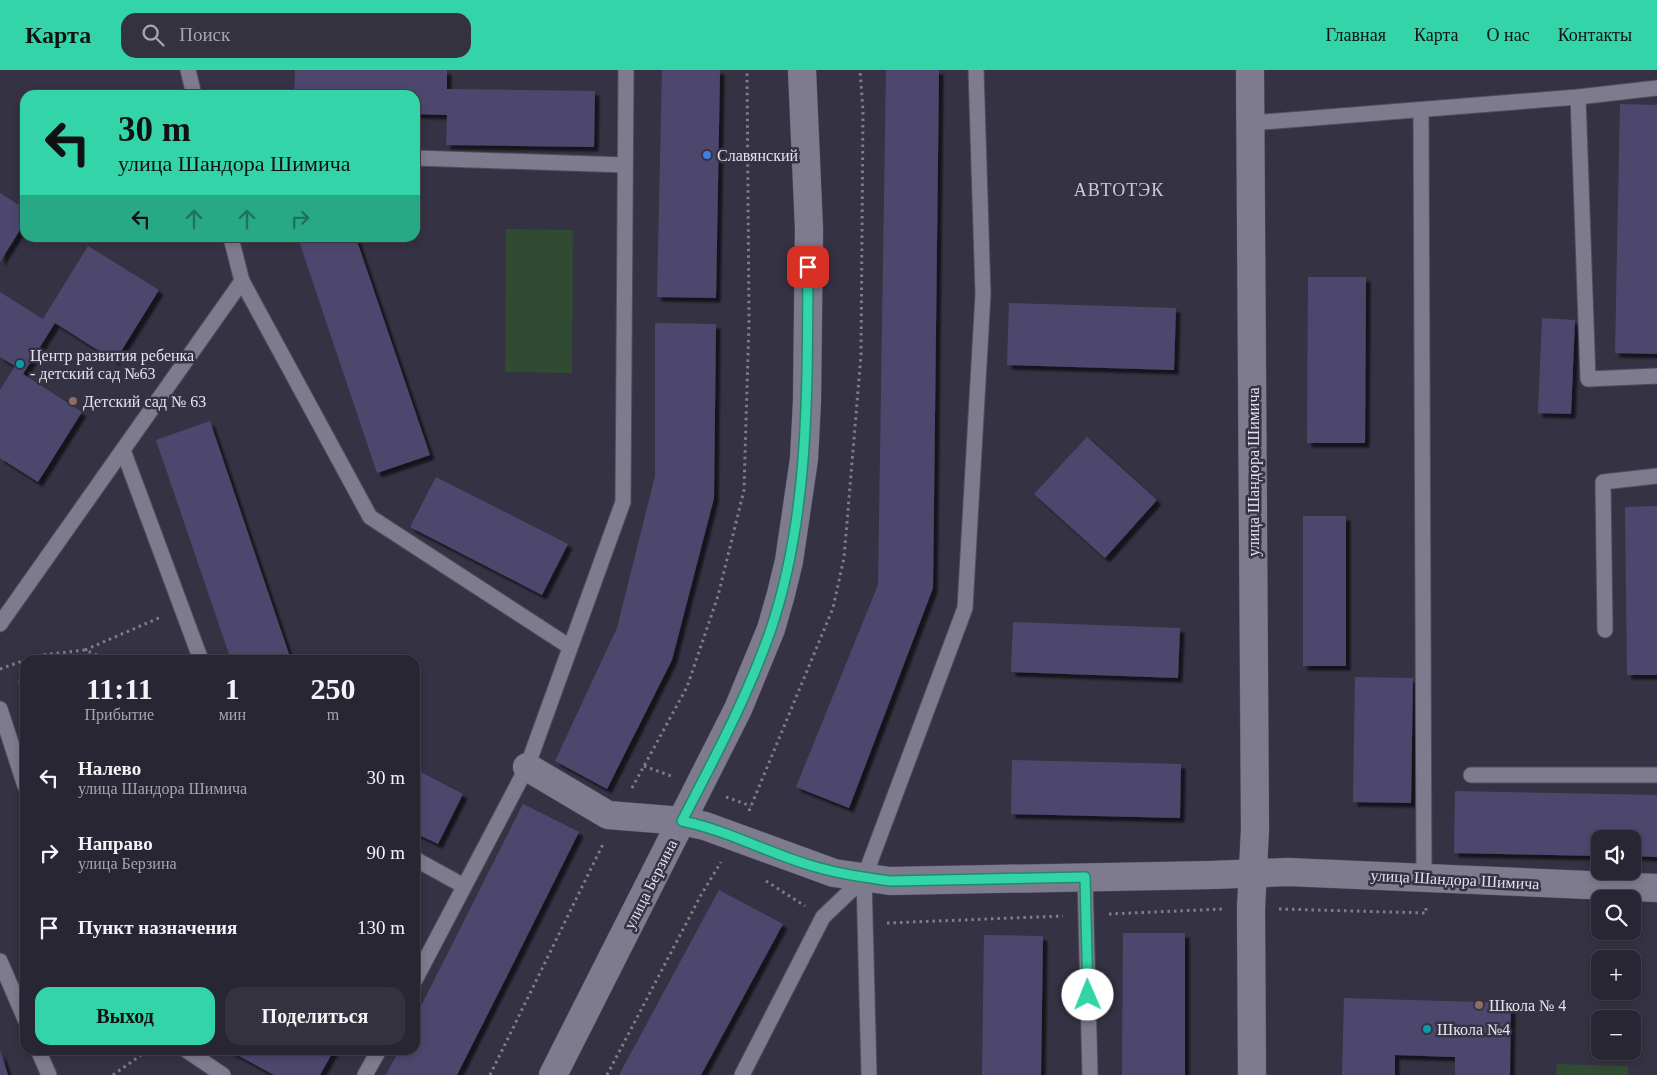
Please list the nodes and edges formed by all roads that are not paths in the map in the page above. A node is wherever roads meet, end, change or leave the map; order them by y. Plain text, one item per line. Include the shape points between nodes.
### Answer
1 (188, 70) edge
2 (626, 70) edge
3 (802, 70) edge
4 (976, 70) edge
5 (1250, 70) edge
6 (1657, 88) edge
7 (193, 90) edge
8 (1578, 97) junction
9 (1421, 110) junction
10 (1251, 123) junction
11 (420, 158) edge
12 (625, 165) junction
13 (232, 242) edge
14 (242, 281) junction
15 (1657, 376) edge
16 (122, 450) junction
17 (1657, 476) edge
18 (0, 624) edge
19 (1605, 630) dead end
20 (570, 647) junction
21 (199, 655) edge
22 (0, 709) edge
23 (527, 767) junction
24 (20, 771) edge
25 (1471, 775) dead end
26 (1657, 775) edge
27 (682, 821) junction
28 (420, 862) edge
29 (1252, 873) junction
30 (1085, 877) junction
31 (1424, 877) junction
32 (864, 878) junction
33 (464, 886) junction
34 (1657, 888) edge
35 (0, 961) edge
36 (420, 970) edge
37 (20, 1007) edge
38 (40, 1055) edge
39 (193, 1055) edge
40 (376, 1055) edge
41 (49, 1075) edge
42 (223, 1075) edge
43 (366, 1075) edge
44 (553, 1075) edge
45 (742, 1075) edge
46 (869, 1075) edge
47 (1090, 1075) edge
48 (1252, 1075) edge

1 - 7 lane
2 - 12 lane
3 - 27 street, улица Берзина via 809,229 808,401 804,459 789,561 771,629 757,666
4 - 32 lane via 983,294 965,608
5 - 10 street, улица Шандора Шимича
6 - 8 lane
8 - 9 lane
8 - 15 lane via 1588,379
9 - 10 lane
9 - 31 lane
10 - 29 street, улица Шандора Шимича
11 - 12 lane
12 - 20 lane via 623,502
13 - 14 lane
14 - 16 lane
14 - 20 lane via 370,517
16 - 18 lane
16 - 21 lane
17 - 19 lane via 1603,482
20 - 23 lane
22 - 24 lane
23 - 27 street, улица Шандора Шимича via 608,815
23 - 33 lane
25 - 26 lane
27 - 32 street, улица Шандора Шимича via 718,830 804,864
27 - 44 street, улица Берзина
28 - 33 lane
29 - 30 street, улица Шандора Шимича
29 - 31 street, улица Шандора Шимича
29 - 48 street, улица Шандора Шимича
30 - 32 street, улица Шандора Шимича via 890,881
30 - 47 lane
31 - 34 street, улица Шандора Шимича
32 - 45 lane via 823,917
32 - 46 lane
33 - 36 lane
35 - 37 lane
38 - 41 lane
39 - 42 lane
40 - 43 lane

